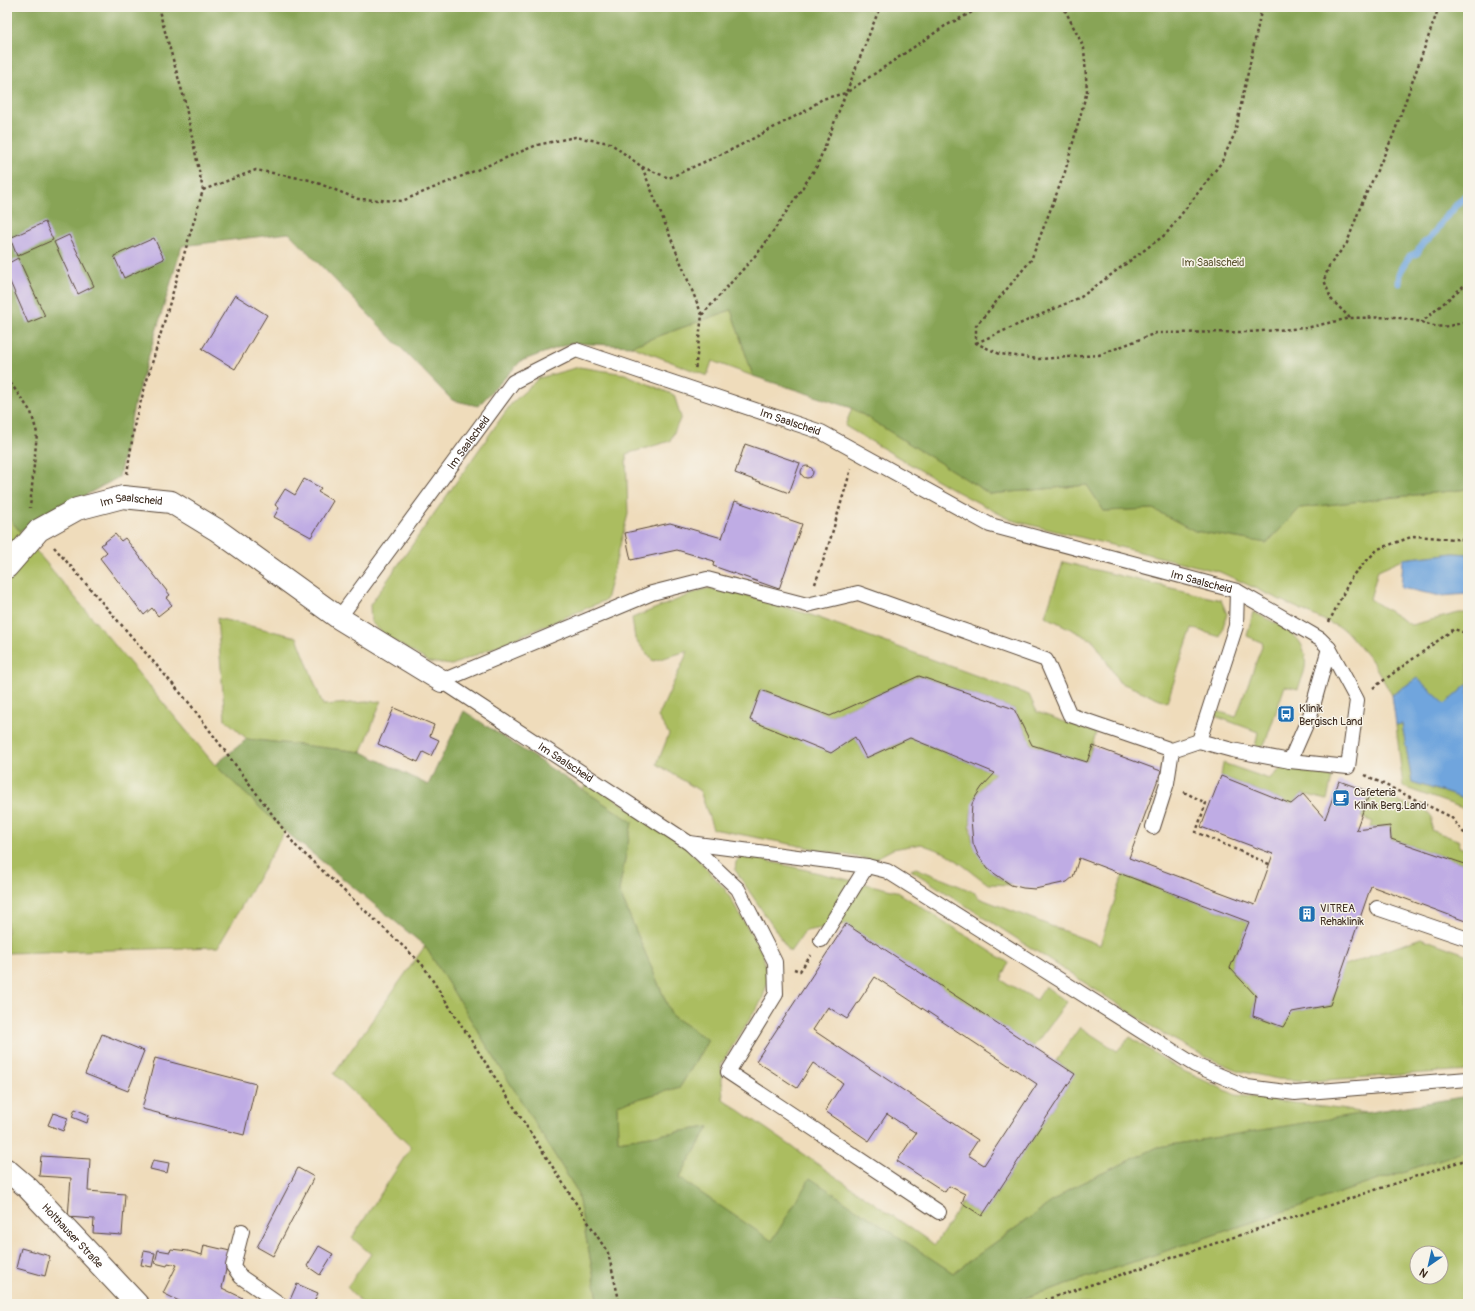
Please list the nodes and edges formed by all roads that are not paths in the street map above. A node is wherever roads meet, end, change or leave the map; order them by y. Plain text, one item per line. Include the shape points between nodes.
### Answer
1 (7, 568) edge
2 (1237, 591) junction
3 (339, 618) junction
4 (1324, 644) junction
5 (442, 681) junction
6 (1199, 741) junction
7 (1172, 750) junction
8 (1290, 761) junction
9 (1153, 827) dead end
10 (689, 843) junction
11 (867, 866) junction
12 (1377, 908) dead end
13 (1468, 939) edge
14 (821, 940) dead end
15 (1468, 1079) edge
16 (7, 1170) edge
17 (939, 1212) dead end
18 (242, 1231) dead end
19 (136, 1304) edge
20 (280, 1304) edge

1 - 3 street, Im Saalscheid via 39,530 77,509 123,497 171,502 217,530
2 - 3 lane, Im Saalscheid via 990,525 821,432 576,350 513,382
2 - 4 lane, Im Saalscheid
2 - 6 lane via 1236,626
3 - 5 street, Im Saalscheid
4 - 8 lane via 1311,713
4 - 8 lane via 1357,700 1348,767
5 - 7 lane via 652,593 707,579 808,606 858,592 1046,660 1070,715
5 - 10 lane, Im Saalscheid
6 - 7 lane
6 - 8 lane
7 - 9 lane via 1167,783
10 - 11 lane
10 - 17 lane, Im Saalscheid via 738,889 775,962 776,994 728,1072
11 - 14 lane
11 - 15 lane via 887,871 1195,1066 1247,1087 1294,1093
12 - 13 lane
16 - 19 street, Holthauser Straße via 28,1188
18 - 20 lane via 233,1266 241,1277

